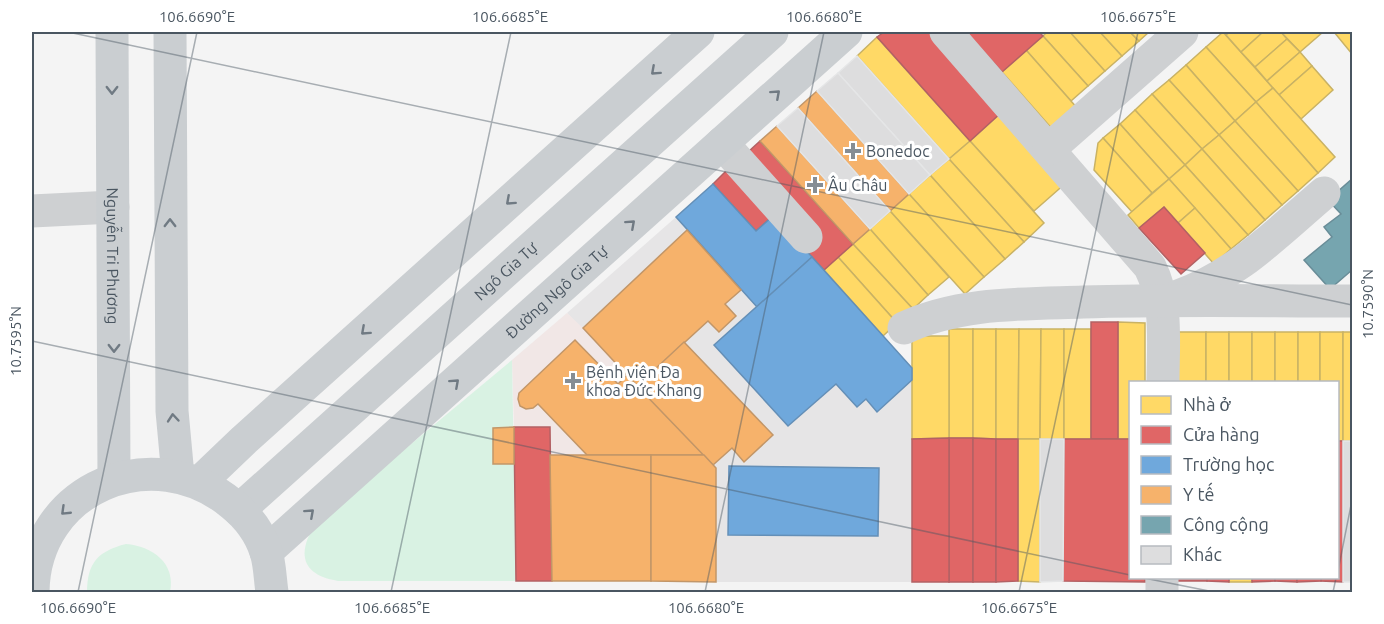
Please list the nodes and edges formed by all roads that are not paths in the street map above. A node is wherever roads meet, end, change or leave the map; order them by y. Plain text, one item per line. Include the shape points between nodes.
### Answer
1 (112, 32) edge
2 (170, 32) edge
3 (698, 32) edge
4 (772, 32) edge
5 (846, 32) edge
6 (946, 32) edge
7 (1182, 32) edge
8 (722, 142) junction
9 (1049, 148) junction
10 (1324, 193) dead end
11 (113, 207) junction
12 (32, 211) edge
13 (806, 237) dead end
14 (1163, 301) junction
15 (1353, 301) edge
16 (904, 328) dead end
17 (1162, 381) edge
18 (114, 479) junction
19 (189, 479) junction
20 (239, 510) junction
21 (266, 552) junction
22 (32, 583) edge
23 (272, 592) edge

1 -> 11 main road, Nguyễn Tri Phương
19 -> 2 main road via 172,411
3 -> 19 main road via 244,440
4 - 20 main road, Ngô Gia Tự
8 -> 5 main road, Đường Ngô Gia Tự
6 - 9 street
7 - 9 street
8 - 13 street
21 -> 8 main road, Đường Ngô Gia Tự
9 - 14 street via 1141,255 1156,279
10 - 14 street via 1223,276
11 - 12 street
11 -> 18 main road, Nguyễn Tri Phương
14 - 15 street
14 - 16 street via 968,309 943,313
14 - 17 street
18 - 19 main road via 146,473
18 -> 22 main road via 83,494 58,518 41,546
19 - 20 main road
20 - 21 main road via 253,525
21 - 23 main road

